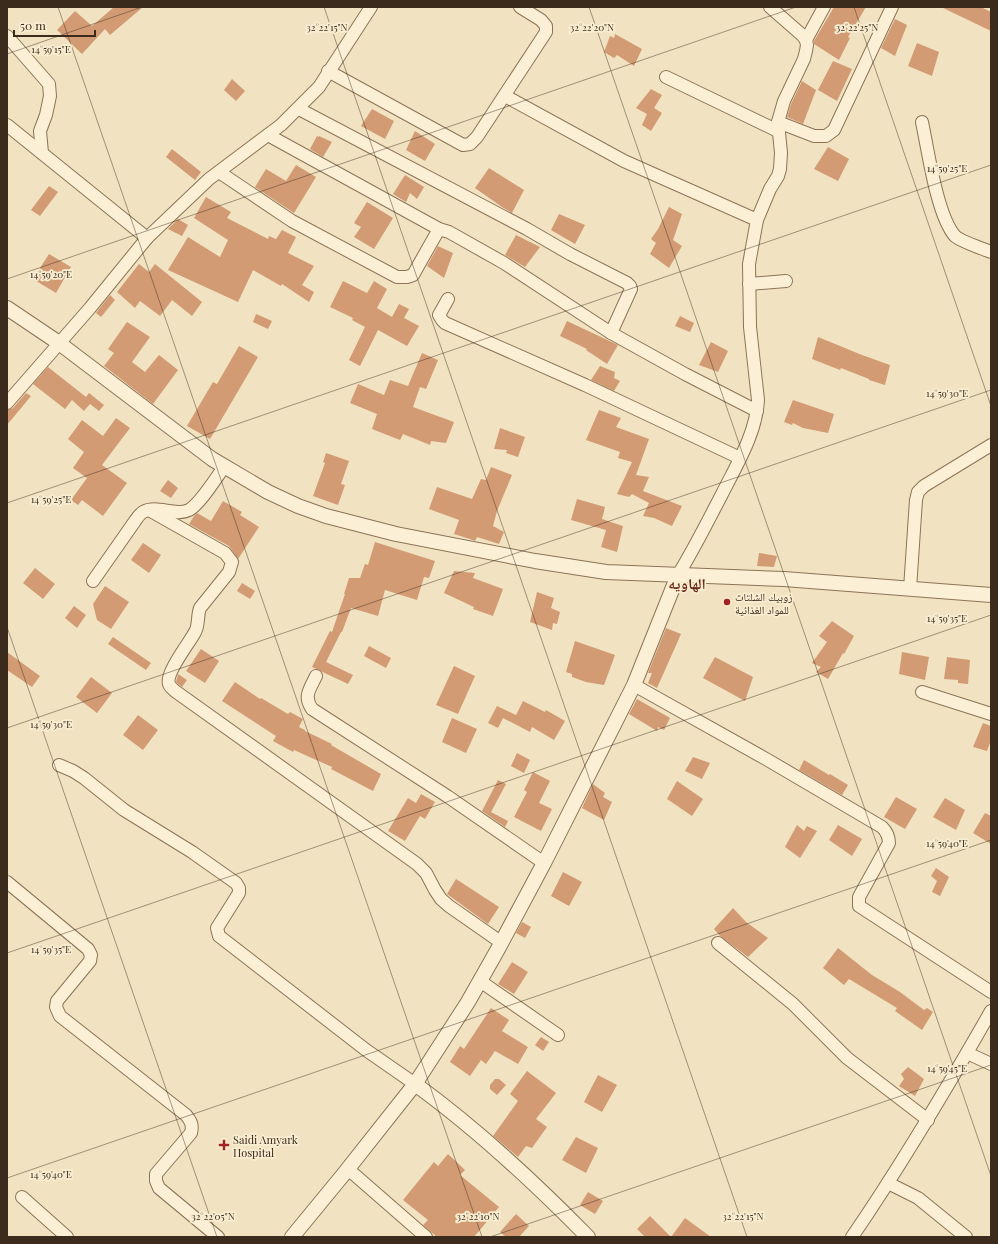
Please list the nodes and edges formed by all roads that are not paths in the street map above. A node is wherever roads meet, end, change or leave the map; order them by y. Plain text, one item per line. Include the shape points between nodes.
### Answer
1 (371, 7) edge
2 (520, 7) edge
3 (771, 7) edge
4 (824, 7) edge
5 (892, 7) edge
6 (7, 36) edge
7 (806, 40) junction
8 (328, 71) junction
9 (666, 77) dead end
10 (504, 96) junction
11 (298, 109) junction
12 (922, 122) dead end
13 (7, 125) edge
14 (778, 126) junction
15 (268, 135) junction
16 (42, 153) junction
17 (219, 172) junction
18 (758, 220) junction
19 (439, 229) junction
20 (147, 238) junction
21 (991, 252) edge
22 (786, 281) dead end
23 (749, 284) junction
24 (448, 298) dead end
25 (7, 308) edge
26 (611, 333) junction
27 (58, 343) junction
28 (7, 402) edge
29 (757, 411) junction
30 (991, 444) edge
31 (740, 458) junction
32 (224, 467) junction
33 (149, 510) junction
34 (678, 575) junction
35 (93, 581) dead end
36 (910, 589) junction
37 (991, 595) edge
38 (316, 676) dead end
39 (634, 685) junction
40 (922, 692) dead end
41 (991, 714) edge
42 (59, 765) dead end
43 (544, 863) junction
44 (7, 882) edge
45 (502, 943) junction
46 (718, 943) dead end
47 (480, 980) junction
48 (991, 992) edge
49 (991, 1011) edge
50 (558, 1035) dead end
51 (967, 1053) junction
52 (991, 1064) edge
53 (415, 1084) junction
54 (928, 1120) junction
55 (348, 1169) junction
56 (888, 1183) junction
57 (22, 1197) dead end
58 (67, 1237) edge
59 (218, 1237) edge
60 (292, 1237) edge
61 (426, 1237) edge
62 (588, 1237) edge
63 (852, 1237) edge
64 (966, 1237) edge

1 - 8 street
2 - 10 street via 541,20 546,26 546,32
3 - 7 street
4 - 7 street
5 - 14 street via 834,130 826,136 814,136
6 - 16 street via 49,84 50,96 40,131
7 - 14 street via 804,59 784,101
8 - 10 street via 464,145 477,138
8 - 11 street via 319,87
9 - 14 street
10 - 18 street via 624,161
11 - 15 street
11 - 26 street via 627,283 631,289
12 - 21 street via 939,203 947,223 956,237
13 - 16 street
14 - 18 street via 780,168
15 - 17 street
15 - 19 street
16 - 20 street
17 - 19 street via 292,221 397,277 413,274
17 - 20 street
18 - 23 street via 749,264
19 - 26 street via 504,263
20 - 27 street
22 - 23 street
23 - 29 street
24 - 31 street via 439,316 445,323
25 - 27 street
26 - 29 street
27 - 28 street
27 - 32 street via 168,428
29 - 31 street
30 - 36 street via 918,492
31 - 34 street
32 - 33 street via 189,510
32 - 34 street via 298,506 396,534 606,572
33 - 35 street via 142,512
33 - 45 street via 225,554 232,562 229,572 200,608 196,632 170,675 170,685 417,864 426,873 441,899
34 - 36 street via 784,579
34 - 39 street
36 - 37 street
38 - 43 street via 306,698 312,709 447,796
39 - 43 street
39 - 48 street via 882,827 889,837 889,843 859,897 860,906
40 - 41 street
42 - 53 street via 73,770 124,810 236,883 239,894 217,928 219,936 366,1050
43 - 45 street
44 - 59 street via 88,949 91,955 90,961 57,1001 56,1007 60,1016 190,1120 191,1133 156,1174 156,1181 159,1188
45 - 47 street
46 - 54 street via 793,1004 847,1058
47 - 50 street
47 - 53 street
49 - 51 street
51 - 52 street
51 - 54 street
53 - 55 street
53 - 62 street via 481,1137
54 - 56 street
55 - 60 street
55 - 61 street
56 - 63 street
56 - 64 street via 918,1198
57 - 58 street

